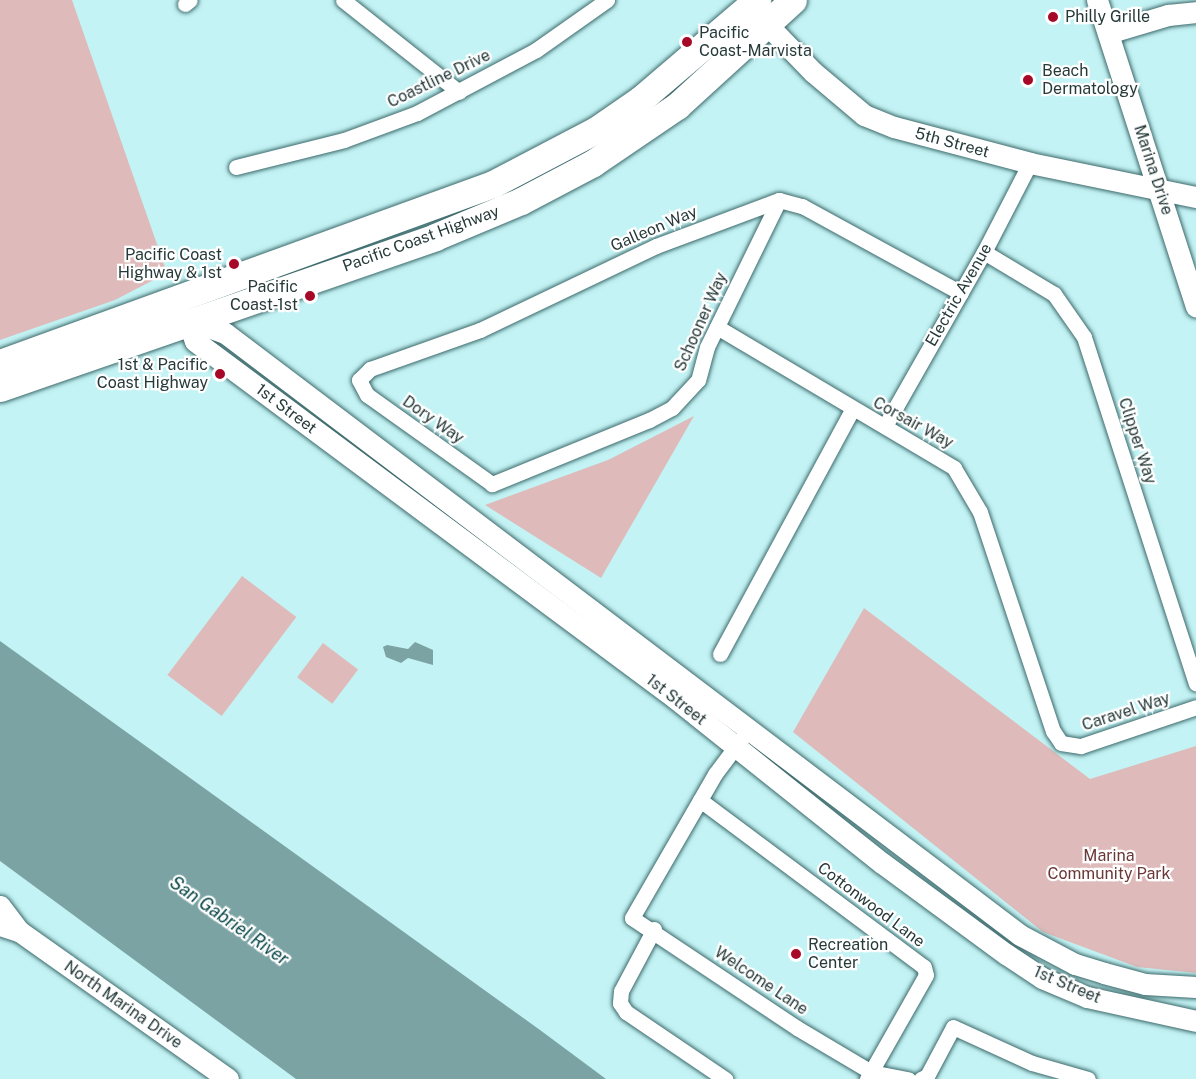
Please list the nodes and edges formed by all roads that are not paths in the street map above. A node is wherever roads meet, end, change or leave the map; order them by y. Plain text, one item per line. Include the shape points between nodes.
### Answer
1 (343, 0) edge
2 (793, 0) edge
3 (1097, 0) edge
4 (601, 1) edge
5 (755, 8) edge
6 (1166, 8) edge
7 (1196, 12) edge
8 (1107, 33) junction
9 (459, 92) junction
10 (1030, 163) junction
11 (237, 167) dead end
12 (1159, 189) junction
13 (1196, 197) edge
14 (779, 200) junction
15 (984, 252) junction
16 (961, 293) junction
17 (168, 303) junction
18 (1196, 306) edge
19 (188, 321) junction
20 (717, 327) junction
21 (0, 363) edge
22 (358, 380) joint
23 (0, 388) edge
24 (852, 410) junction
25 (885, 426) junction
26 (492, 484) joint
27 (720, 654) dead end
28 (1196, 683) edge
29 (1196, 707) edge
30 (749, 729) junction
31 (1067, 746) joint
32 (735, 747) junction
33 (700, 800) junction
34 (0, 906) edge
35 (10, 928) edge
36 (654, 929) junction
37 (1196, 987) edge
38 (1196, 1005) edge
39 (1153, 1014) junction
40 (1196, 1021) edge
41 (869, 1075) edge
42 (228, 1079) edge
43 (725, 1079) edge
44 (908, 1079) edge
45 (921, 1079) edge
46 (1088, 1079) edge

1 - 9 street
2 - 5 highway, Pacific Coast Highway
3 - 8 main road, Marina Drive
4 - 9 street, Coastline Drive via 536,50
5 - 10 main road, 5th Street via 813,72 864,115 894,127
5 - 17 highway, Pacific Coast Highway via 678,72 596,130 493,184
5 - 19 highway, Pacific Coast Highway via 653,124 593,163 522,201 435,237
6 - 7 main road
6 - 8 main road
8 - 12 main road, Marina Drive
9 - 11 street, Coastline Drive via 344,140
10 - 12 main road, 5th Street
10 - 15 street, Electric Avenue
12 - 13 main road, 5th Street
12 - 18 main road, Marina Drive
14 - 16 street via 802,206
14 - 20 street, Schooner Way
14 - 22 street, Galleon Way via 656,246 480,330 370,369
15 - 16 street, Electric Avenue
15 - 28 street, Clipper Way via 1054,294 1084,337
16 - 25 street, Electric Avenue
17 - 19 main road, 1st Street
17 - 21 highway, Pacific Coast Highway
19 - 23 highway, Pacific Coast Highway
19 - 30 main road, 1st Street via 225,333
19 - 32 main road, 1st Street via 195,341
20 - 24 street, Corsair Way
20 - 26 street, Schooner Way via 698,380 672,408
22 - 26 street, Dory Way via 367,395
24 - 25 street, Corsair Way
24 - 27 street
25 - 31 street, Corsair Way via 954,468 968,489 980,512 1053,731
29 - 31 street, Caravel Way via 1081,746
30 - 32 street
30 - 37 main road, 1st Street via 1020,935 1075,964 1104,973 1145,984
32 - 33 street
32 - 39 main road, 1st Street via 882,863 1042,978 1087,997
33 - 36 street, Welcome Lane via 632,918
33 - 41 street, Cottonwood Lane via 924,967 926,975
34 - 35 main road, North Marina Drive
35 - 42 main road, North Marina Drive
36 - 41 street, Welcome Lane
36 - 43 street via 621,991 620,1003 626,1012
38 - 39 main road, 1st Street
39 - 40 main road
41 - 44 street
45 - 46 street via 927,1076 953,1027 1032,1063

